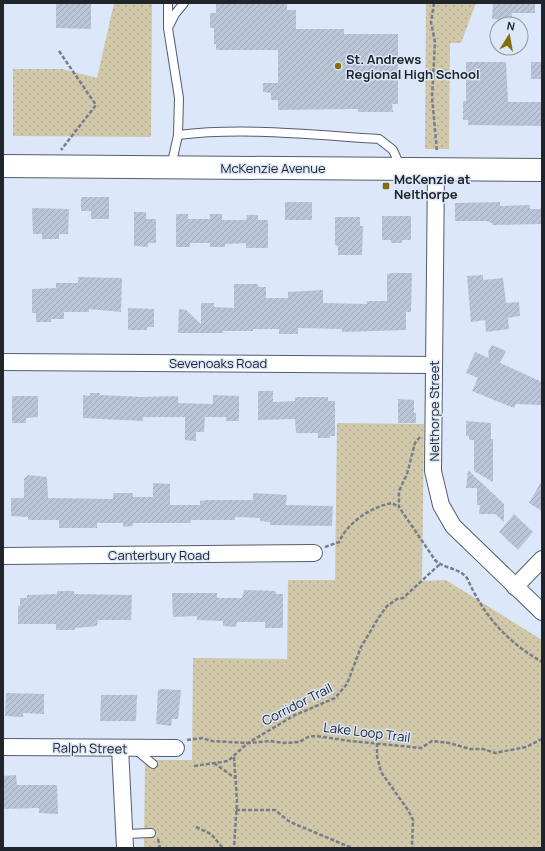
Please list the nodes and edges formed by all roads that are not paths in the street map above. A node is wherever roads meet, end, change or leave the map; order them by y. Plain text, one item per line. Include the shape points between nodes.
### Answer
1 (168, 3) edge
2 (184, 3) edge
3 (168, 28) junction
4 (178, 136) junction
5 (3, 166) edge
6 (170, 168) junction
7 (401, 168) junction
8 (436, 169) junction
9 (542, 170) edge
10 (3, 362) edge
11 (434, 365) junction
12 (314, 553) road end
13 (3, 556) edge
14 (542, 559) edge
15 (515, 587) junction
16 (542, 612) edge
17 (3, 747) edge
18 (127, 748) junction
19 (176, 748) road end
20 (153, 764) dead end
21 (154, 835) road end
22 (125, 841) edge

1 - 3 lane
2 - 3 lane
3 - 4 lane via 178,98
4 - 6 lane
4 - 7 lane via 206,132 259,132 379,139 393,150
5 - 6 main road, McKenzie Avenue
6 - 7 main road, McKenzie Avenue
7 - 8 main road, McKenzie Avenue
8 - 9 main road, McKenzie Avenue
8 - 11 street, Nelthorpe Street
10 - 11 street, Sevenoaks Road
11 - 15 street, Nelthorpe Street via 434,470 441,505 453,526
12 - 13 street, Canterbury Road
14 - 15 street
15 - 16 street, Nelthorpe Street
17 - 18 street, Ralph Street
18 - 19 street, Ralph Street
18 - 20 lane
18 - 22 street
21 - 22 lane

